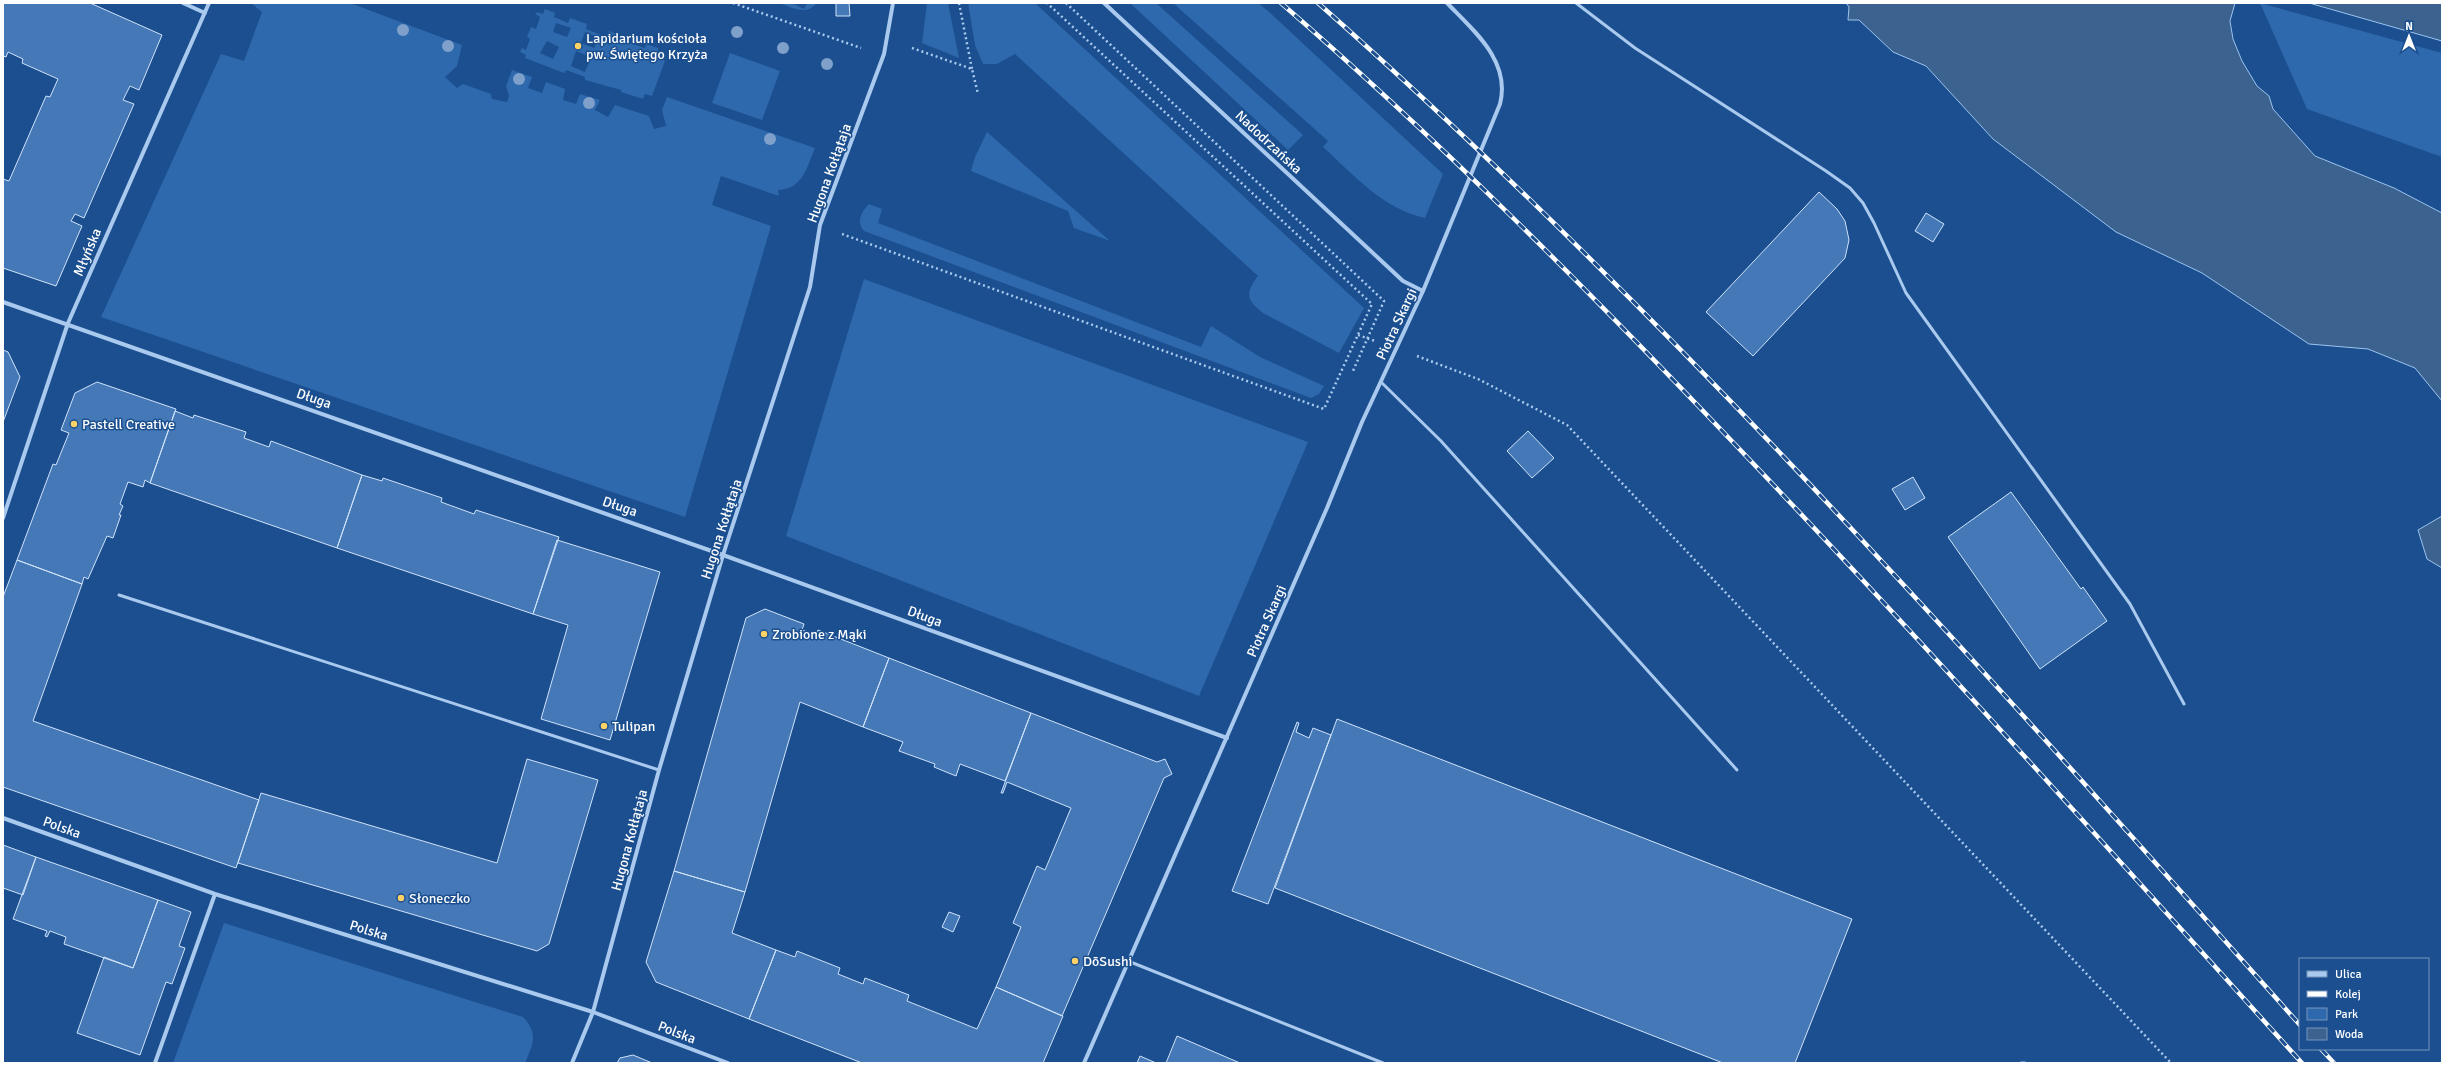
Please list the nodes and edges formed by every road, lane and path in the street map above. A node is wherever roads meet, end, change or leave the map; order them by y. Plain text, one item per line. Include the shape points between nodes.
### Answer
1 (184, 3) edge
2 (209, 3) edge
3 (733, 3) edge
4 (893, 3) edge
5 (959, 3) edge
6 (1047, 3) edge
7 (1066, 3) edge
8 (1104, 3) edge
9 (1447, 3) edge
10 (1576, 3) edge
11 (205, 12) junction
12 (912, 48) dead end
13 (883, 56) junction
14 (972, 69) junction
15 (978, 94) dead end
16 (820, 225) junction
17 (1423, 291) junction
18 (3, 302) edge
19 (68, 323) junction
20 (1397, 349) junction
21 (1354, 372) dead end
22 (1381, 382) junction
23 (3, 518) edge
24 (723, 555) junction
25 (119, 595) dead end
26 (2184, 704) dead end
27 (1227, 738) junction
28 (659, 770) junction
29 (1736, 770) dead end
30 (3, 818) edge
31 (215, 894) junction
32 (1128, 961) junction
33 (593, 1012) junction
34 (155, 1063) edge
35 (572, 1063) edge
36 (728, 1063) edge
37 (1084, 1063) edge
38 (1383, 1063) edge
39 (2021, 1063) edge
40 (2025, 1063) edge
41 (2171, 1063) edge

1 - 11 street
2 - 11 street, Młyńska
3 - 13 path
4 - 13 street, Hugona Kołłątaja
5 - 14 path
6 - 16 path via 1372,304 1324,409
7 - 21 path via 1384,301
8 - 17 street, Nadodrzańska via 1403,281
9 - 17 street, Piotra Skargi via 1489,48 1501,73 1501,100
10 - 26 lane via 1635,48 1826,171 1854,193 1874,223 1906,293 2130,604
11 - 19 street, Młyńska
12 - 14 path
13 - 16 street, Hugona Kołłątaja
14 - 15 path
16 - 24 street, Hugona Kołłątaja via 810,287
17 - 20 street, Piotra Skargi
18 - 19 street, Długa
19 - 23 street, Młyńska
19 - 24 street, Długa
20 - 22 street, Piotra Skargi
20 - 41 path via 1478,379 1567,425
22 - 27 street, Piotra Skargi
22 - 29 lane via 1440,442
24 - 27 street, Długa
24 - 28 street, Hugona Kołłątaja
25 - 28 lane
27 - 32 street, Piotra Skargi
28 - 33 street, Hugona Kołłątaja
30 - 31 street, Polska
31 - 33 street, Polska
31 - 34 street
32 - 37 street, Piotra Skargi
32 - 38 lane
33 - 35 street, Hugona Kołłątaja
33 - 36 street, Polska
39 - 40 lane

